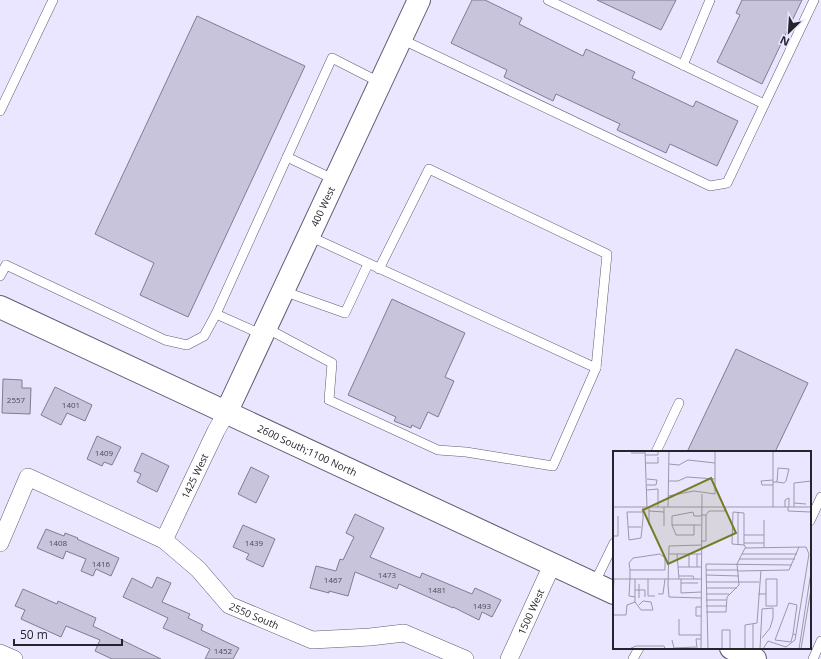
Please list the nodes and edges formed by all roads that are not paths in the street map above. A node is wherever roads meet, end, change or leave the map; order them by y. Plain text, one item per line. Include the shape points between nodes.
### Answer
1 (53, 0) edge
2 (419, 0) edge
3 (548, 0) edge
4 (710, 0) edge
5 (814, 0) edge
6 (566, 4) edge
7 (401, 39) junction
8 (683, 65) junction
9 (381, 83) junction
10 (764, 104) junction
11 (0, 111) edge
12 (287, 157) junction
13 (335, 180) junction
14 (309, 236) junction
15 (368, 264) junction
16 (379, 269) junction
17 (0, 276) edge
18 (283, 291) junction
19 (0, 307) edge
20 (216, 314) junction
21 (264, 332) junction
22 (596, 368) junction
23 (679, 403) dead end
24 (226, 413) junction
25 (656, 451) edge
26 (821, 497) edge
27 (811, 519) edge
28 (164, 540) junction
29 (0, 543) edge
30 (613, 545) edge
31 (552, 565) junction
32 (594, 584) junction
33 (613, 593) edge
34 (821, 641) edge
35 (639, 649) edge
36 (0, 653) edge
37 (14, 659) edge
38 (465, 659) edge
39 (509, 659) edge
40 (634, 659) edge
41 (813, 659) edge

1 - 11 lane
2 - 7 main road, 400 West
3 - 6 lane
4 - 8 lane
5 - 10 lane
6 - 8 lane
7 - 9 main road, 400 West
7 - 10 lane via 710,186 727,182
8 - 10 lane
9 - 12 lane via 332,58
9 - 13 main road, 400 West
12 - 13 lane
12 - 20 lane
13 - 14 main road, 400 West
14 - 15 lane
14 - 18 main road, 400 West
15 - 16 lane
15 - 18 lane via 345,313
16 - 22 lane
16 - 22 lane via 429,169 607,254
17 - 20 lane via 6,264 165,340 187,345 204,336
18 - 21 main road, 400 West
19 - 24 main road, 2600 South;1100 North
20 - 21 lane
21 - 22 lane via 332,363 329,400 438,450 553,466
21 - 24 main road, 400 West
23 - 25 lane
24 - 28 street, 1425 West
24 - 31 main road, 2600 South;1100 North
26 - 27 lane
28 - 29 street, 2550 South via 28,477
28 - 38 street, 2550 South via 198,569 229,605 312,640 404,633
30 - 32 lane
31 - 32 main road, 2600 South;1100 North
31 - 39 street, 1500 West
32 - 33 main road, 2600 South;1100 North
34 - 41 lane
35 - 40 lane
36 - 37 street

